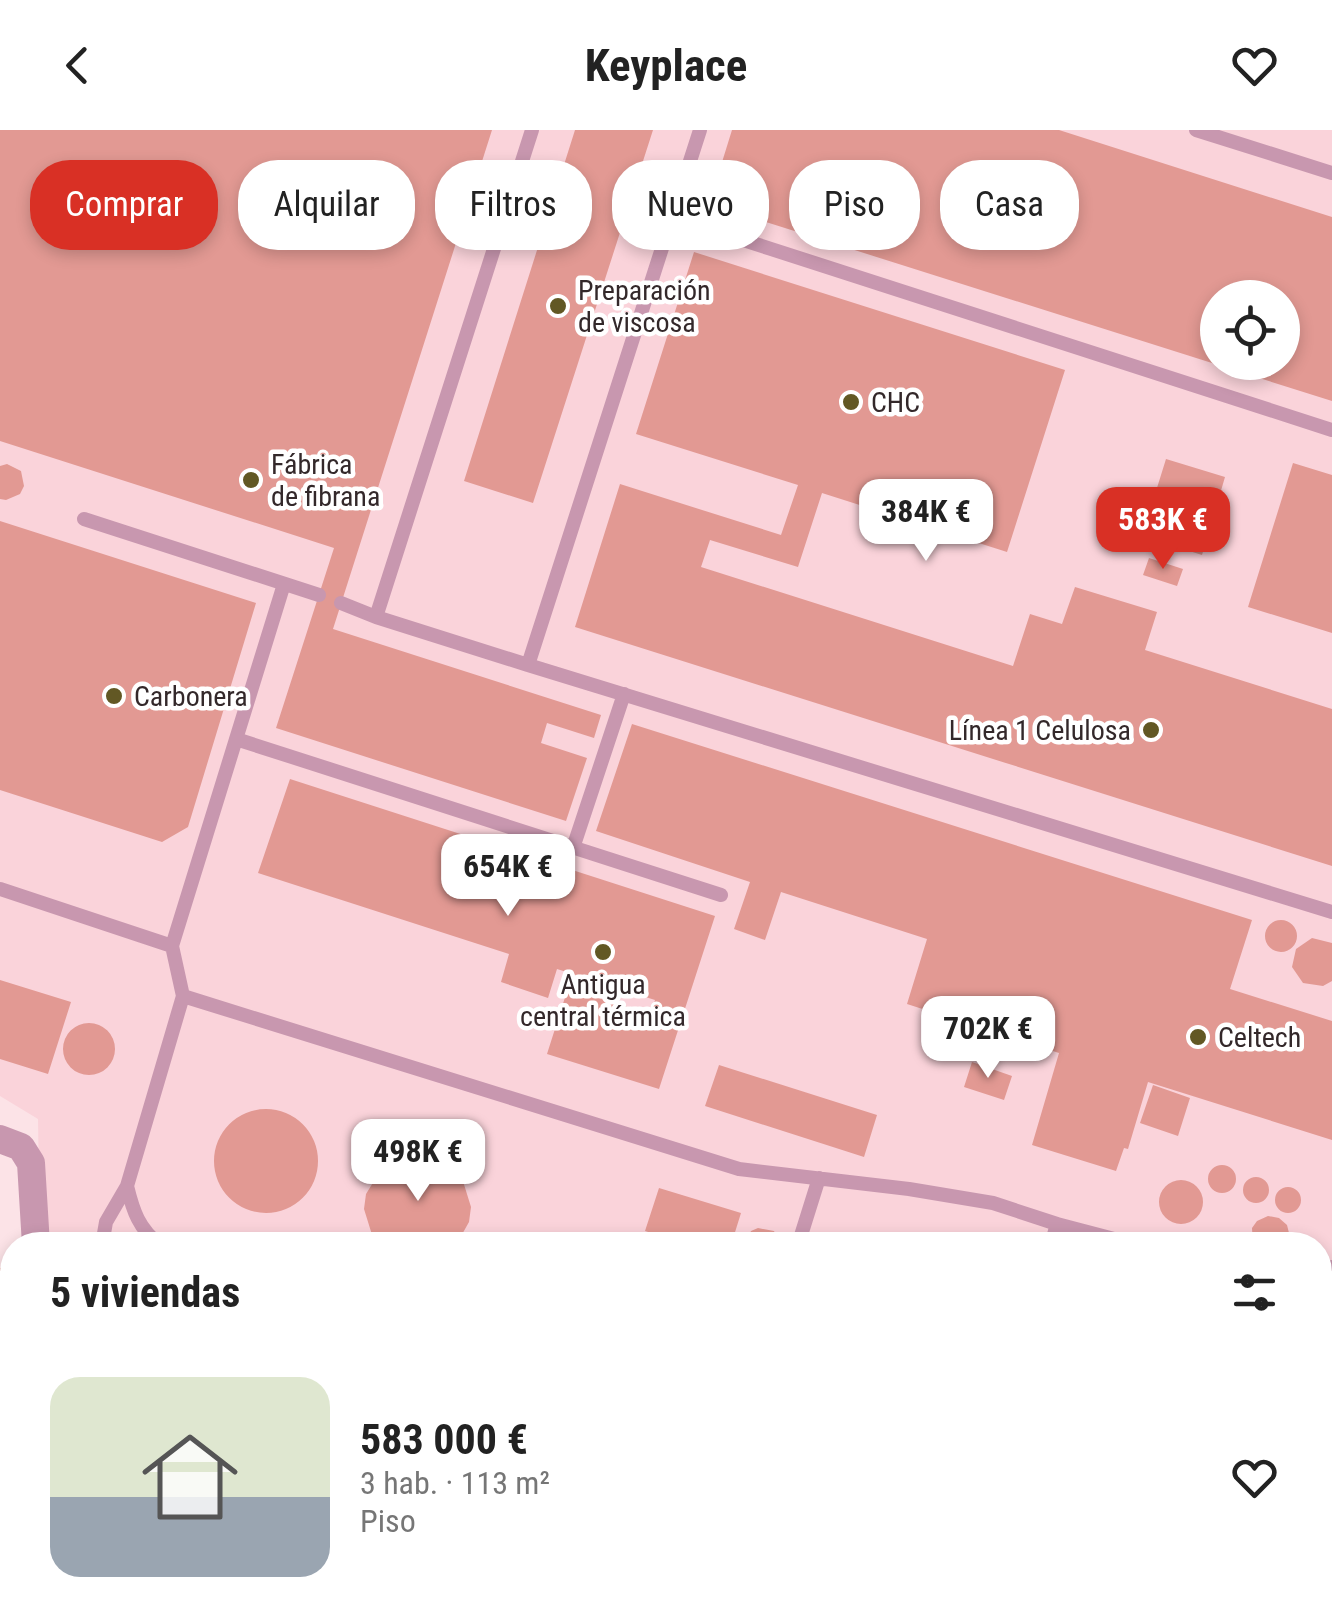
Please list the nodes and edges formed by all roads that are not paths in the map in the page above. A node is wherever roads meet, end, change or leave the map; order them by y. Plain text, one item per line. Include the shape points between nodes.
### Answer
1 (532, 130) edge
2 (700, 130) edge
3 (1196, 130) edge
4 (690, 160) edge
5 (1332, 173) edge
6 (769, 249) edge
7 (662, 250) edge
8 (1332, 430) edge
9 (84, 518) dead end
10 (284, 584) junction
11 (319, 595) dead end
12 (342, 603) dead end
13 (376, 617) junction
14 (528, 664) junction
15 (624, 694) junction
16 (236, 740) junction
17 (572, 848) junction
18 (0, 889) edge
19 (721, 896) dead end
20 (1332, 912) edge
21 (172, 946) junction
22 (183, 996) junction
23 (0, 1139) edge
24 (819, 1178) junction
25 (127, 1186) junction
26 (1057, 1224) junction
27 (35, 1232) edge
28 (104, 1232) edge
29 (146, 1232) edge
30 (802, 1232) edge
31 (1054, 1232) edge
32 (1087, 1232) edge

1 - 13 lane
2 - 4 lane
3 - 5 lane
6 - 8 lane
7 - 14 lane
9 - 10 lane
10 - 11 lane
10 - 16 lane
12 - 13 lane
13 - 14 lane
14 - 15 lane
15 - 17 lane
15 - 20 lane
16 - 17 lane
16 - 21 lane
17 - 19 lane
18 - 21 lane
21 - 22 lane
22 - 24 lane via 739,1169
22 - 25 lane
23 - 27 street via 21,1147 31,1162
24 - 26 lane via 993,1203
24 - 30 lane
25 - 28 lane
25 - 29 lane
26 - 31 lane
26 - 32 lane

